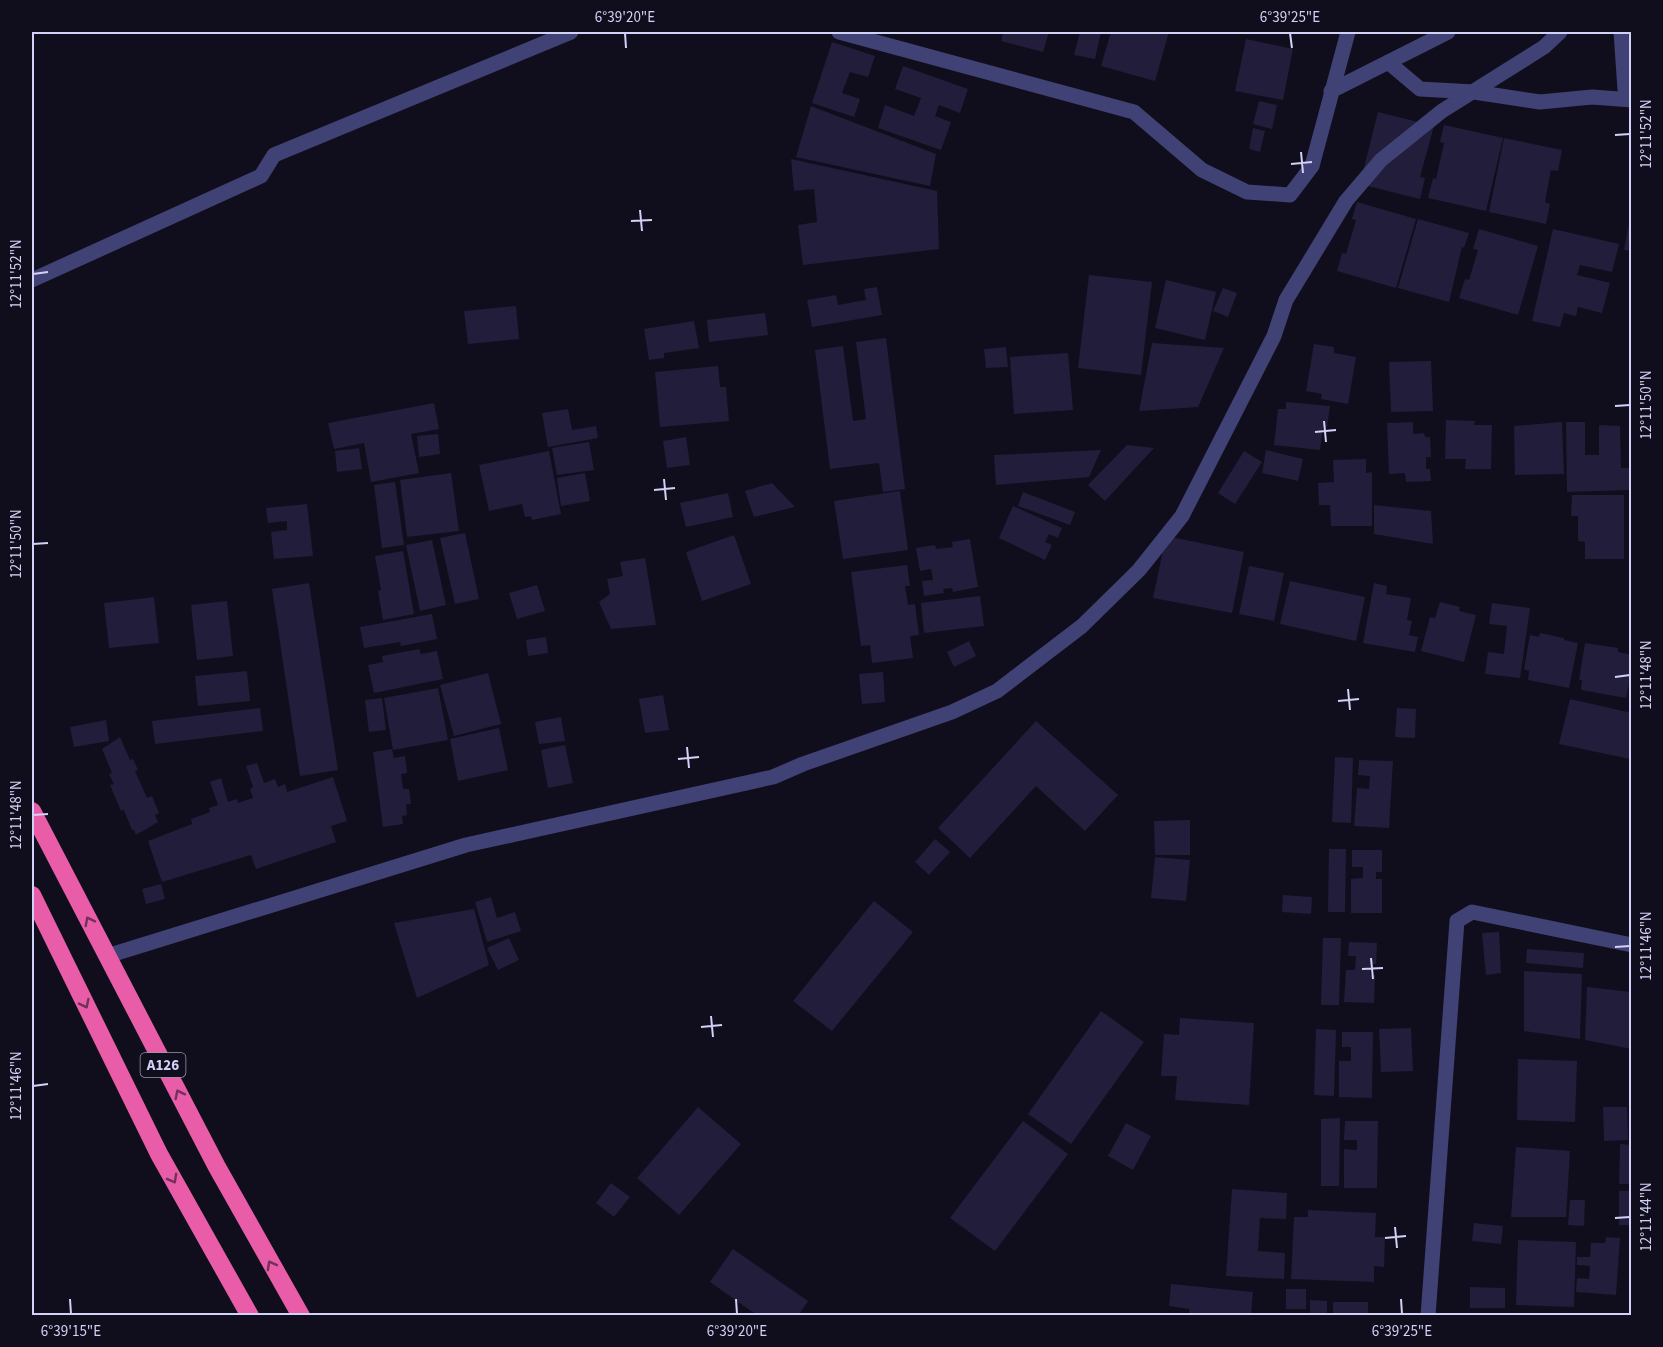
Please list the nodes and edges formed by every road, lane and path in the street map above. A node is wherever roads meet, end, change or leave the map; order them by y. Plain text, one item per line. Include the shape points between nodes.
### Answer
1 (571, 32) edge
2 (839, 32) edge
3 (1348, 32) edge
4 (1448, 32) edge
5 (1560, 32) edge
6 (1621, 32) edge
7 (1388, 63) junction
8 (1331, 91) junction
9 (1474, 92) junction
10 (1632, 98) edge
11 (32, 280) edge
12 (32, 811) edge
13 (32, 896) edge
14 (1632, 945) edge
15 (107, 956) junction
16 (250, 1316) edge
17 (301, 1316) edge
18 (1428, 1316) edge

1 - 11 street via 274,155 261,176
2 - 8 street via 1134,112 1202,170 1246,192 1290,195 1312,166
3 - 8 street
4 - 7 street
5 - 9 street via 1544,47
6 - 10 street via 1625,90
7 - 8 street
7 - 9 street via 1420,89
9 - 10 street via 1540,102
9 - 15 street via 1442,111 1381,160 1346,201 1286,300 1274,336 1182,516 1139,570 1082,626 998,692 773,777 466,845
15 -> 12 highway, A126
13 -> 16 highway, A126 via 159,1154
14 - 18 street via 1472,912 1457,921
17 -> 15 highway, A126 via 217,1167

